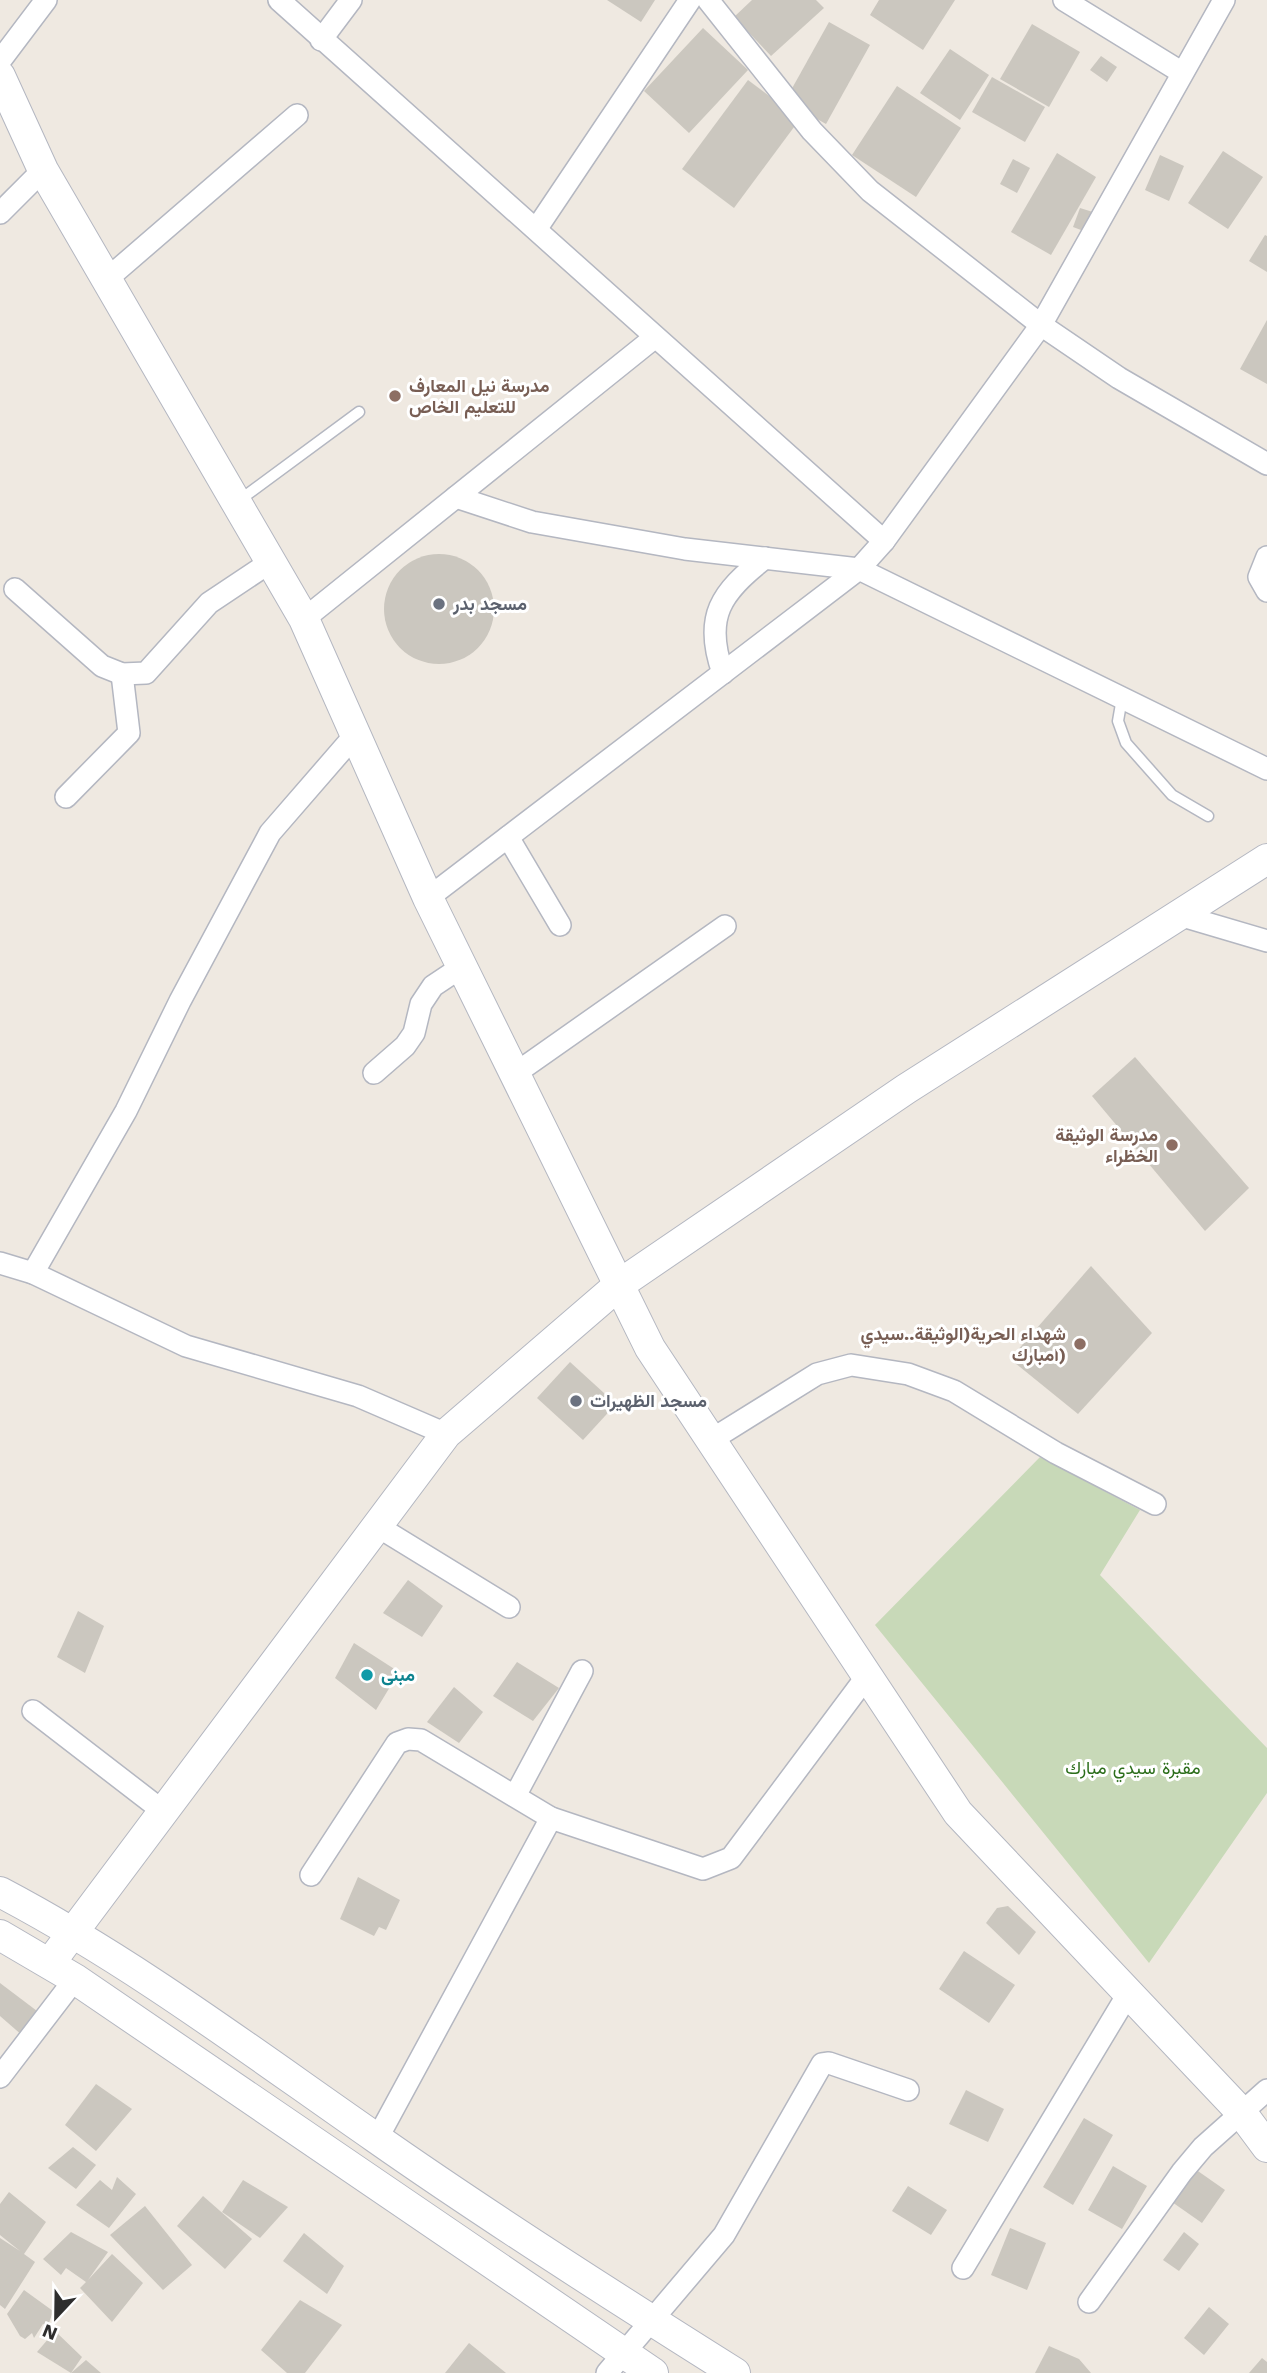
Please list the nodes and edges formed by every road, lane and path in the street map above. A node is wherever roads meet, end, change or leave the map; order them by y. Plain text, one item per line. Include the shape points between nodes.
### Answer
1 (46, 0) edge
2 (279, 0) edge
3 (351, 0) edge
4 (690, 0) edge
5 (708, 0) edge
6 (1064, 0) edge
7 (1224, 0) edge
8 (321, 40) junction
9 (0, 61) edge
10 (1181, 72) junction
11 (0, 76) edge
12 (297, 114) dead end
13 (43, 170) junction
14 (0, 213) edge
15 (537, 228) junction
16 (107, 279) junction
17 (1041, 324) junction
18 (654, 338) junction
19 (359, 412) dead end
20 (1267, 464) edge
21 (456, 497) junction
22 (237, 502) junction
23 (884, 541) junction
24 (1267, 557) edge
25 (765, 558) junction
26 (272, 561) junction
27 (859, 569) junction
28 (15, 589) dead end
29 (1267, 591) edge
30 (304, 619) junction
31 (723, 673) junction
32 (122, 674) junction
33 (1122, 698) junction
34 (355, 735) junction
35 (1267, 769) edge
36 (66, 797) dead end
37 (1208, 816) dead end
38 (508, 837) junction
39 (1267, 859) edge
40 (428, 898) junction
41 (1179, 915) junction
42 (560, 925) dead end
43 (725, 926) dead end
44 (1267, 941) edge
45 (463, 966) junction
46 (374, 1073) dead end
47 (516, 1073) junction
48 (0, 1263) edge
49 (33, 1273) junction
50 (620, 1284) junction
51 (446, 1434) junction
52 (711, 1440) junction
53 (1155, 1504) dead end
54 (377, 1526) junction
55 (509, 1607) dead end
56 (582, 1671) dead end
57 (867, 1676) junction
58 (33, 1711) dead end
59 (516, 1797) junction
60 (164, 1812) junction
61 (551, 1818) junction
62 (311, 1875) dead end
63 (0, 1892) edge
64 (75, 1931) junction
65 (0, 1935) edge
66 (62, 1971) junction
67 (1128, 1994) junction
68 (0, 2077) edge
69 (908, 2090) dead end
70 (1267, 2090) edge
71 (1241, 2112) junction
72 (377, 2139) junction
73 (1267, 2147) edge
74 (963, 2268) dead end
75 (1089, 2302) dead end
76 (650, 2320) junction
77 (615, 2363) edge
78 (653, 2373) edge
79 (734, 2373) edge

1 - 9 street
2 - 8 street
3 - 8 street
4 - 15 street
5 - 17 street via 812,131 870,191
6 - 10 street
7 - 10 street
8 - 15 street
10 - 17 street
11 - 13 street
12 - 16 street
13 - 14 street
13 - 16 street
15 - 18 street
16 - 22 street
17 - 20 street via 1119,378
17 - 23 street
18 - 21 street
18 - 23 street
19 - 22 lane
21 - 25 street via 532,522
21 - 30 street
22 - 26 street
23 - 27 street
24 - 29 street via 1259,577
25 - 27 street
25 - 31 street via 734,582 716,616 714,648
26 - 30 street
26 - 32 street via 209,603 146,673
27 - 31 street
27 - 33 street
28 - 32 street via 103,666
30 - 34 street
31 - 38 street
32 - 36 street via 129,733
33 - 35 street
33 - 37 lane via 1118,721 1126,743 1172,795
34 - 40 street
34 - 49 street via 270,833 125,1111
38 - 40 street
38 - 42 street
39 - 41 street
40 - 45 street
41 - 44 street
41 - 50 street via 906,1088
43 - 47 street
45 - 46 street via 433,986 421,1004 414,1033
45 - 47 street
47 - 50 street
48 - 49 street
49 - 51 street via 186,1346 358,1396
50 - 51 street
50 - 52 street via 650,1348
51 - 54 street
52 - 53 street via 817,1374 851,1365 908,1374 954,1391 1056,1453
52 - 57 street
54 - 55 street
54 - 60 street
56 - 59 street
57 - 61 street via 731,1857 703,1870
57 - 67 street via 958,1813
58 - 60 street
59 - 61 street
59 - 62 street via 421,1740 397,1743
60 - 64 street
61 - 72 street
63 - 64 street
64 - 66 street
64 - 72 street
65 - 66 street
66 - 68 street
66 - 77 street via 364,2174
67 - 71 street
67 - 74 street
69 - 76 street via 821,2064 724,2235
70 - 71 street
71 - 73 street
71 - 75 street via 1182,2172
72 - 76 street
76 - 77 street
76 - 79 street
77 - 78 street

